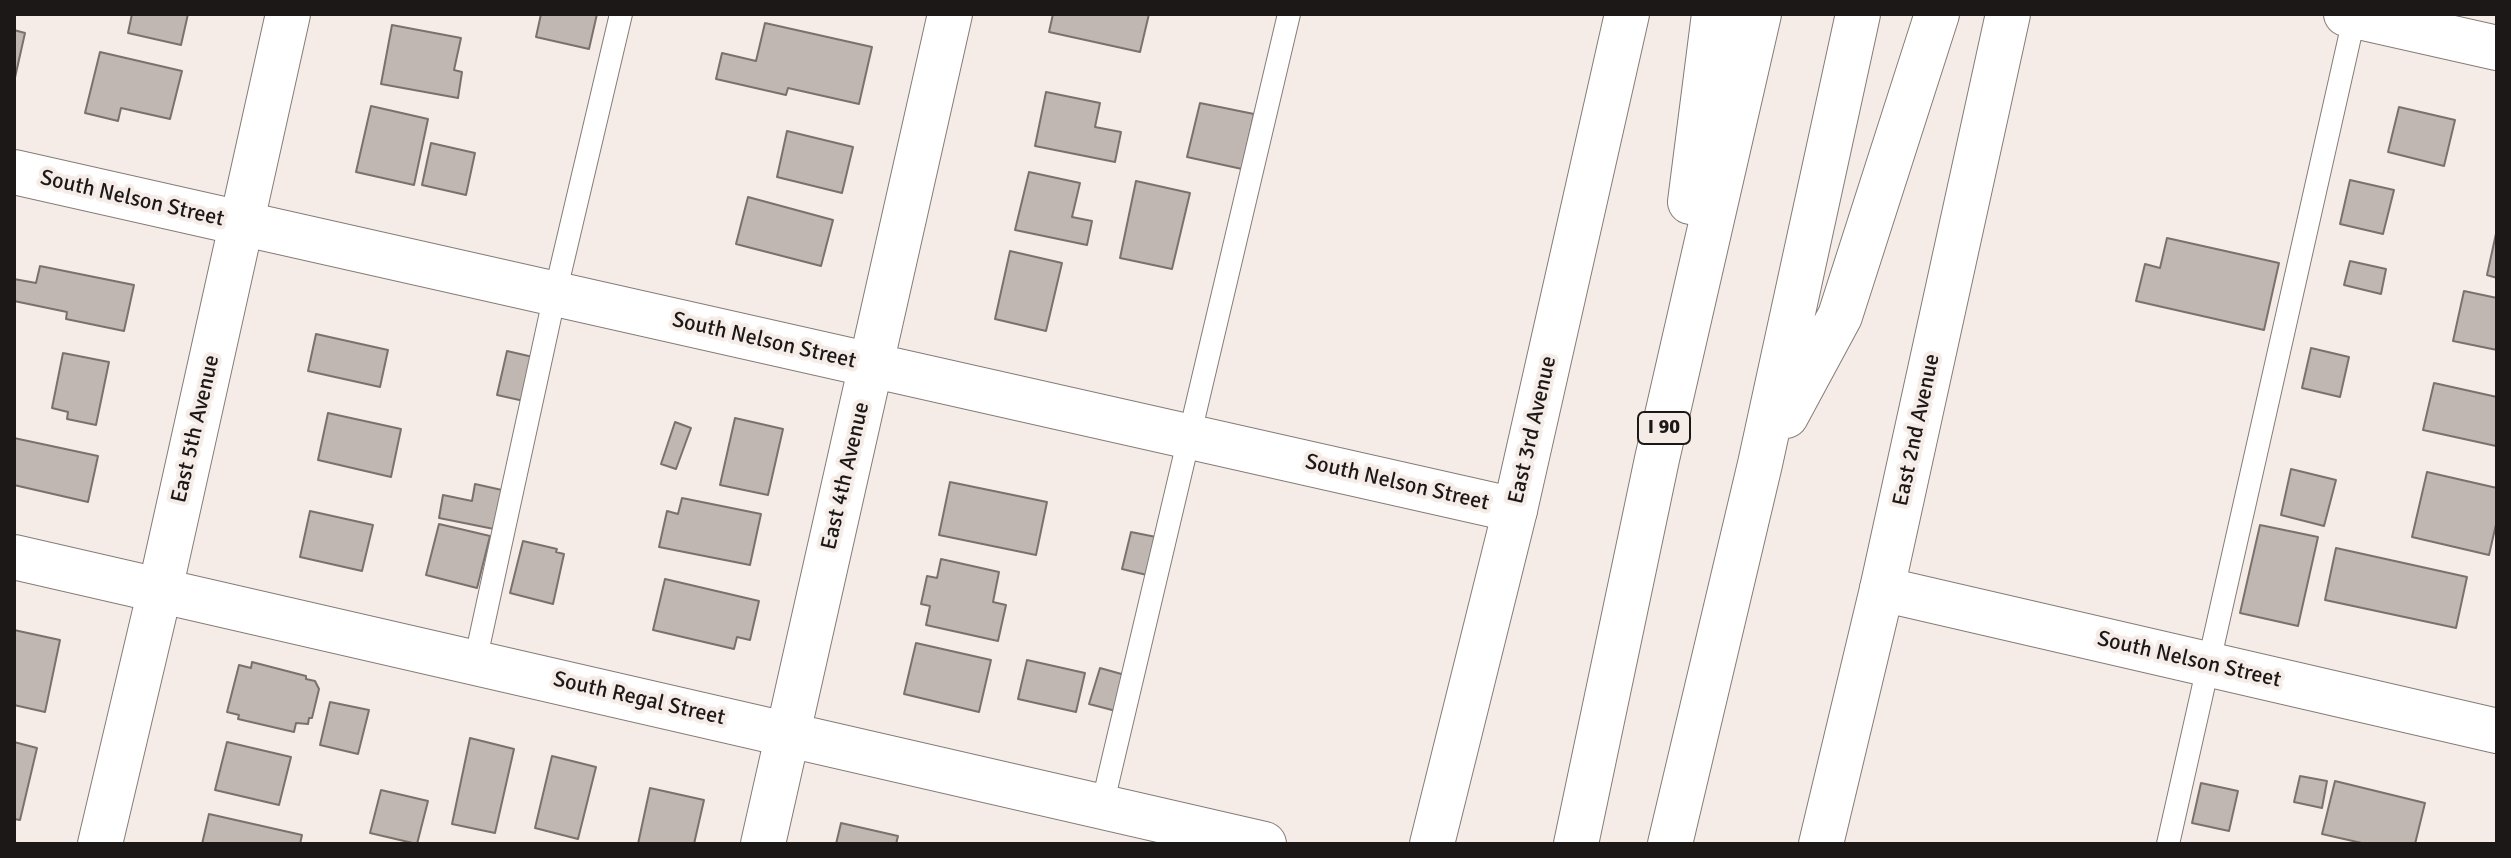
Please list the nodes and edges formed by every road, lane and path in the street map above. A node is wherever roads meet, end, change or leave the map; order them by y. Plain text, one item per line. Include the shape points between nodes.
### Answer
1 (288, 14) edge
2 (621, 14) edge
3 (950, 14) edge
4 (1289, 14) edge
5 (1627, 14) edge
6 (1714, 14) edge
7 (1759, 14) edge
8 (1858, 14) edge
9 (1937, 14) edge
10 (2008, 14) edge
11 (2352, 15) edge
12 (2497, 48) edge
13 (14, 172) edge
14 (242, 224) junction
15 (555, 294) junction
16 (872, 365) junction
17 (1188, 436) junction
18 (1657, 459) junction
19 (1760, 464) junction
20 (1515, 510) junction
21 (14, 557) edge
22 (1882, 589) junction
23 (160, 590) junction
24 (475, 662) junction
25 (2209, 664) junction
26 (2497, 731) edge
27 (788, 733) junction
28 (1102, 806) junction
29 (100, 844) edge
30 (763, 844) edge
31 (1264, 844) edge
32 (1432, 844) edge
33 (1576, 844) edge
34 (1670, 844) edge
35 (1821, 844) edge
36 (2168, 844) edge

1 - 14 main road, East 5th Avenue
2 - 15 lane
3 - 16 main road, East 4th Avenue
4 - 17 lane
5 - 20 main road, East 3rd Avenue
6 - 18 main road
7 - 18 main road, I 90
8 - 19 main road
9 - 19 main road via 1840,316
10 - 22 main road, East 2nd Avenue
11 - 12 main road
11 - 25 lane
13 - 14 main road, South Nelson Street
14 - 15 main road, South Nelson Street
14 - 23 main road, East 5th Avenue
15 - 16 main road, South Nelson Street
15 - 24 lane
16 - 17 main road, South Nelson Street
16 - 27 main road, East 4th Avenue
17 - 20 main road, South Nelson Street
17 - 28 lane
18 - 33 main road, I 90
19 - 34 main road
20 - 32 main road, East 3rd Avenue
21 - 23 main road, South Regal Street
22 - 25 main road, South Nelson Street
22 - 35 main road, East 2nd Avenue
23 - 24 main road, South Regal Street
23 - 29 main road, East 5th Avenue
24 - 27 main road, South Regal Street
25 - 26 main road, South Nelson Street
25 - 36 lane
27 - 28 main road, South Regal Street
27 - 30 main road, East 4th Avenue
28 - 31 main road, South Regal Street

